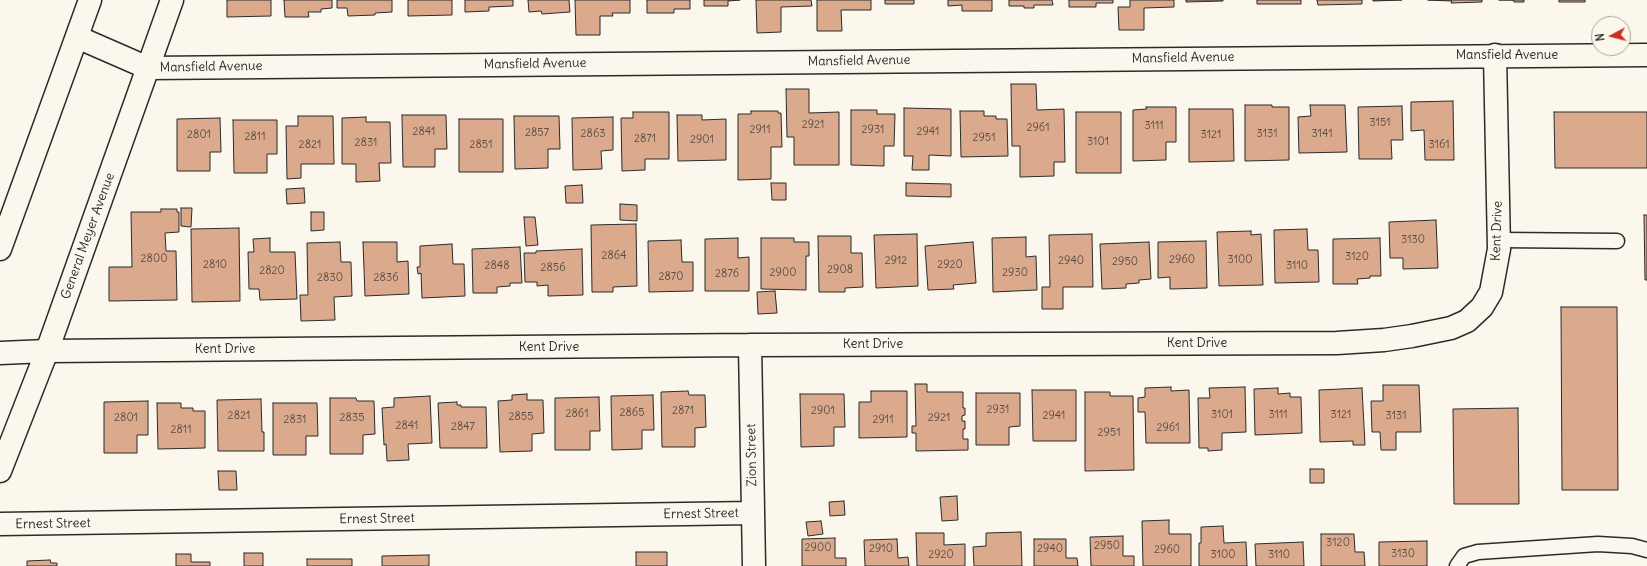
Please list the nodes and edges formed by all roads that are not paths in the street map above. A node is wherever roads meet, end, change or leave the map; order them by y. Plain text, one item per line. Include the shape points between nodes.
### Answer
1 (90, 0) edge
2 (172, 0) edge
3 (77, 37) junction
4 (1647, 54) edge
5 (1495, 55) junction
6 (148, 68) junction
7 (1499, 240) junction
8 (1617, 241) dead end
9 (0, 249) edge
10 (750, 345) junction
11 (47, 351) junction
12 (0, 353) edge
13 (0, 471) edge
14 (753, 514) junction
15 (0, 524) edge
16 (1647, 550) edge
17 (754, 566) edge
18 (1457, 566) edge

1 - 3 street
2 - 6 street, General Meyer Avenue
3 - 6 street, Mansfield Avenue
3 - 9 street
4 - 5 street, Mansfield Avenue
5 - 6 street, Mansfield Avenue
5 - 7 street, Kent Drive
6 - 11 street, General Meyer Avenue
7 - 8 lane
7 - 10 street, Kent Drive via 1491,292 1482,307 1467,320 1451,328 1384,340 1337,343
10 - 11 street, Kent Drive
10 - 14 street, Zion Street
11 - 12 street, Kent Drive
11 - 13 street, General Meyer Avenue
14 - 15 street, Ernest Street
14 - 17 street, Zion Street
16 - 18 lane via 1632,546 1598,544 1478,552 1464,556

